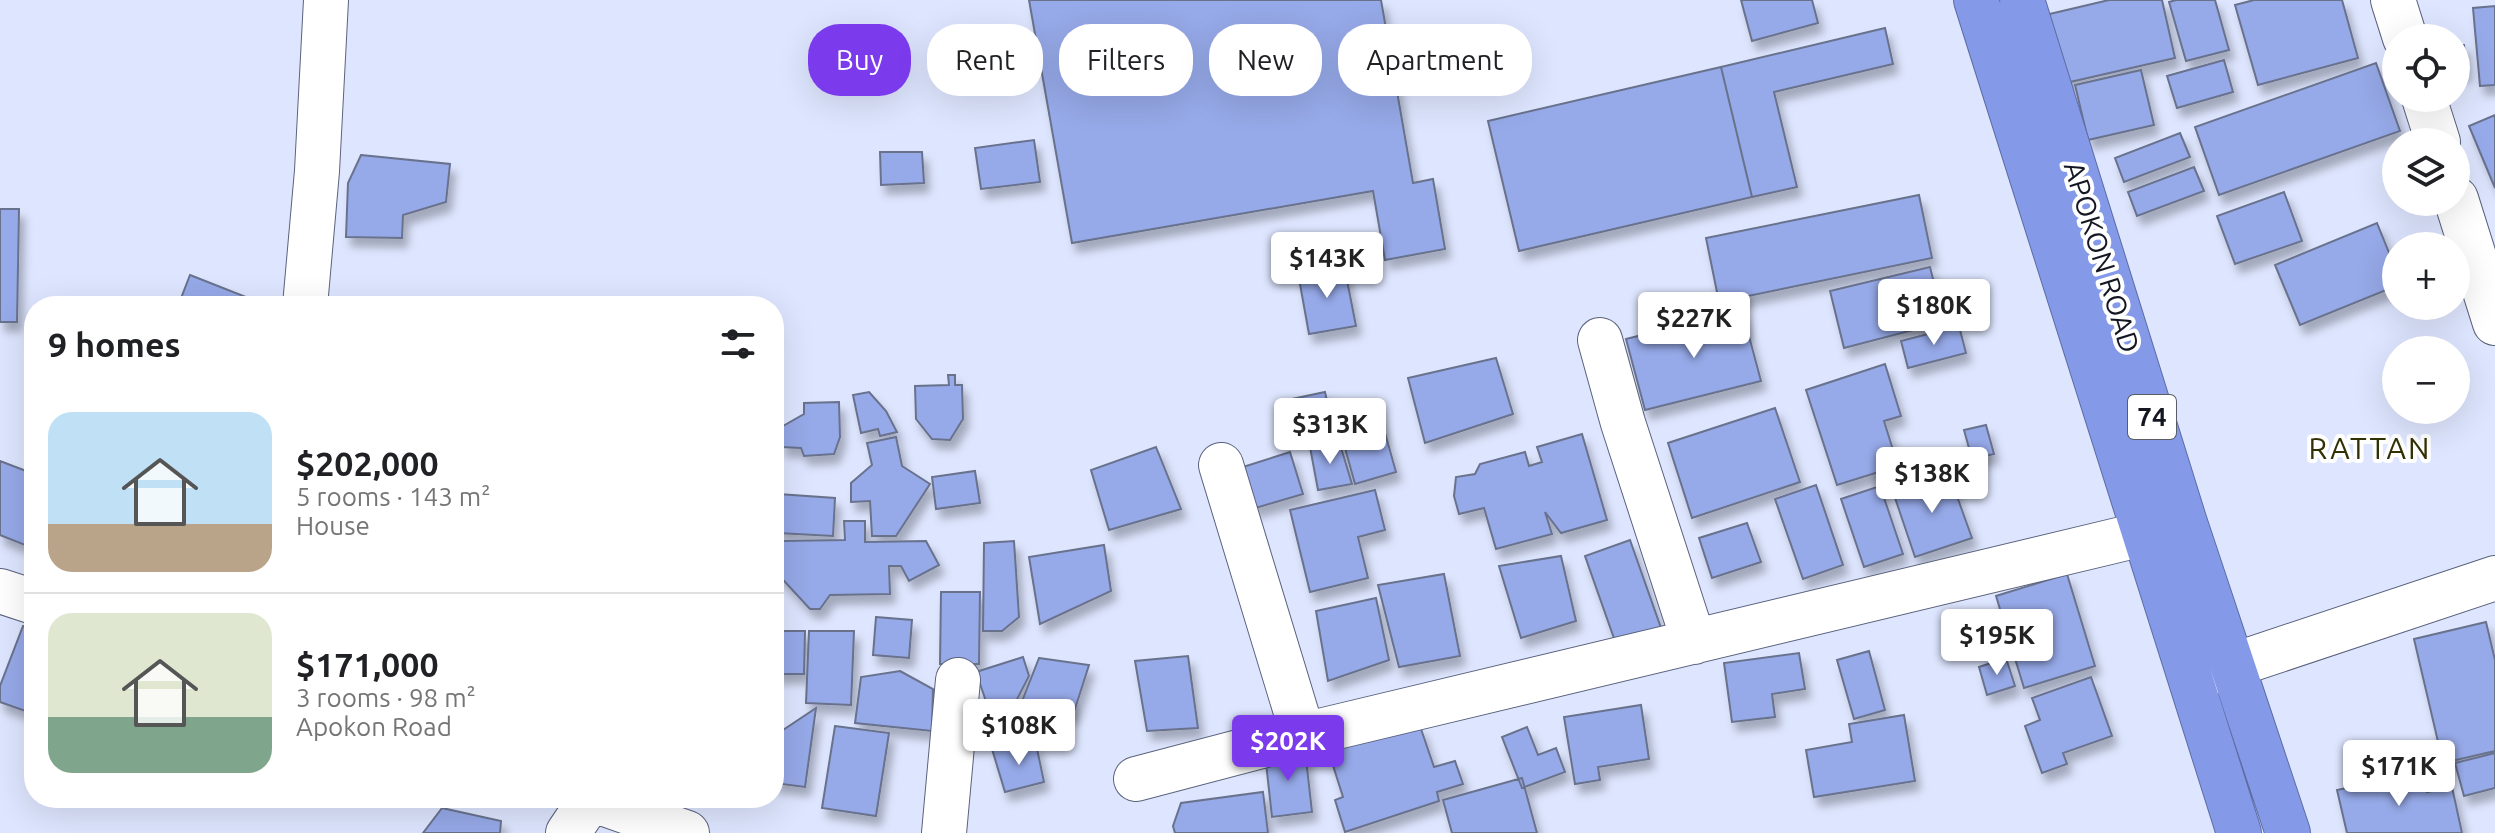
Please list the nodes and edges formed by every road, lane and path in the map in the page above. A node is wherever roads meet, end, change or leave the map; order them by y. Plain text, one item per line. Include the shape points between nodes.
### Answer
1 (326, 0) edge
2 (1978, 0) edge
3 (2022, 0) edge
4 (2393, 0) edge
5 (2401, 24) edge
6 (2461, 216) edge
7 (306, 296) edge
8 (2495, 323) edge
9 (1600, 340) dead end
10 (1221, 465) dead end
11 (2184, 520) junction
12 (2143, 534) junction
13 (2495, 578) edge
14 (0, 591) edge
15 (24, 599) edge
16 (1694, 642) junction
17 (2233, 664) junction
18 (958, 680) dead end
19 (2190, 680) junction
20 (1303, 735) junction
21 (1136, 779) dead end
22 (583, 810) edge
23 (687, 833) edge
24 (944, 833) edge
25 (2239, 833) edge
26 (2288, 833) edge

1 - 7 street
2 - 12 highway, APOKON ROAD / 74
3 - 11 highway, APOKON ROAD / 74
4 - 5 street
6 - 8 street
9 - 16 street
10 - 20 street
11 - 12 street
11 - 17 highway, APOKON ROAD / 74
12 - 16 street
12 - 19 highway, APOKON ROAD / 74
13 - 17 street
14 - 15 street
16 - 20 street
17 - 19 street
17 - 26 highway, APOKON ROAD / 74
18 - 24 street
19 - 25 highway, APOKON ROAD / 74
20 - 21 street
22 - 23 street

